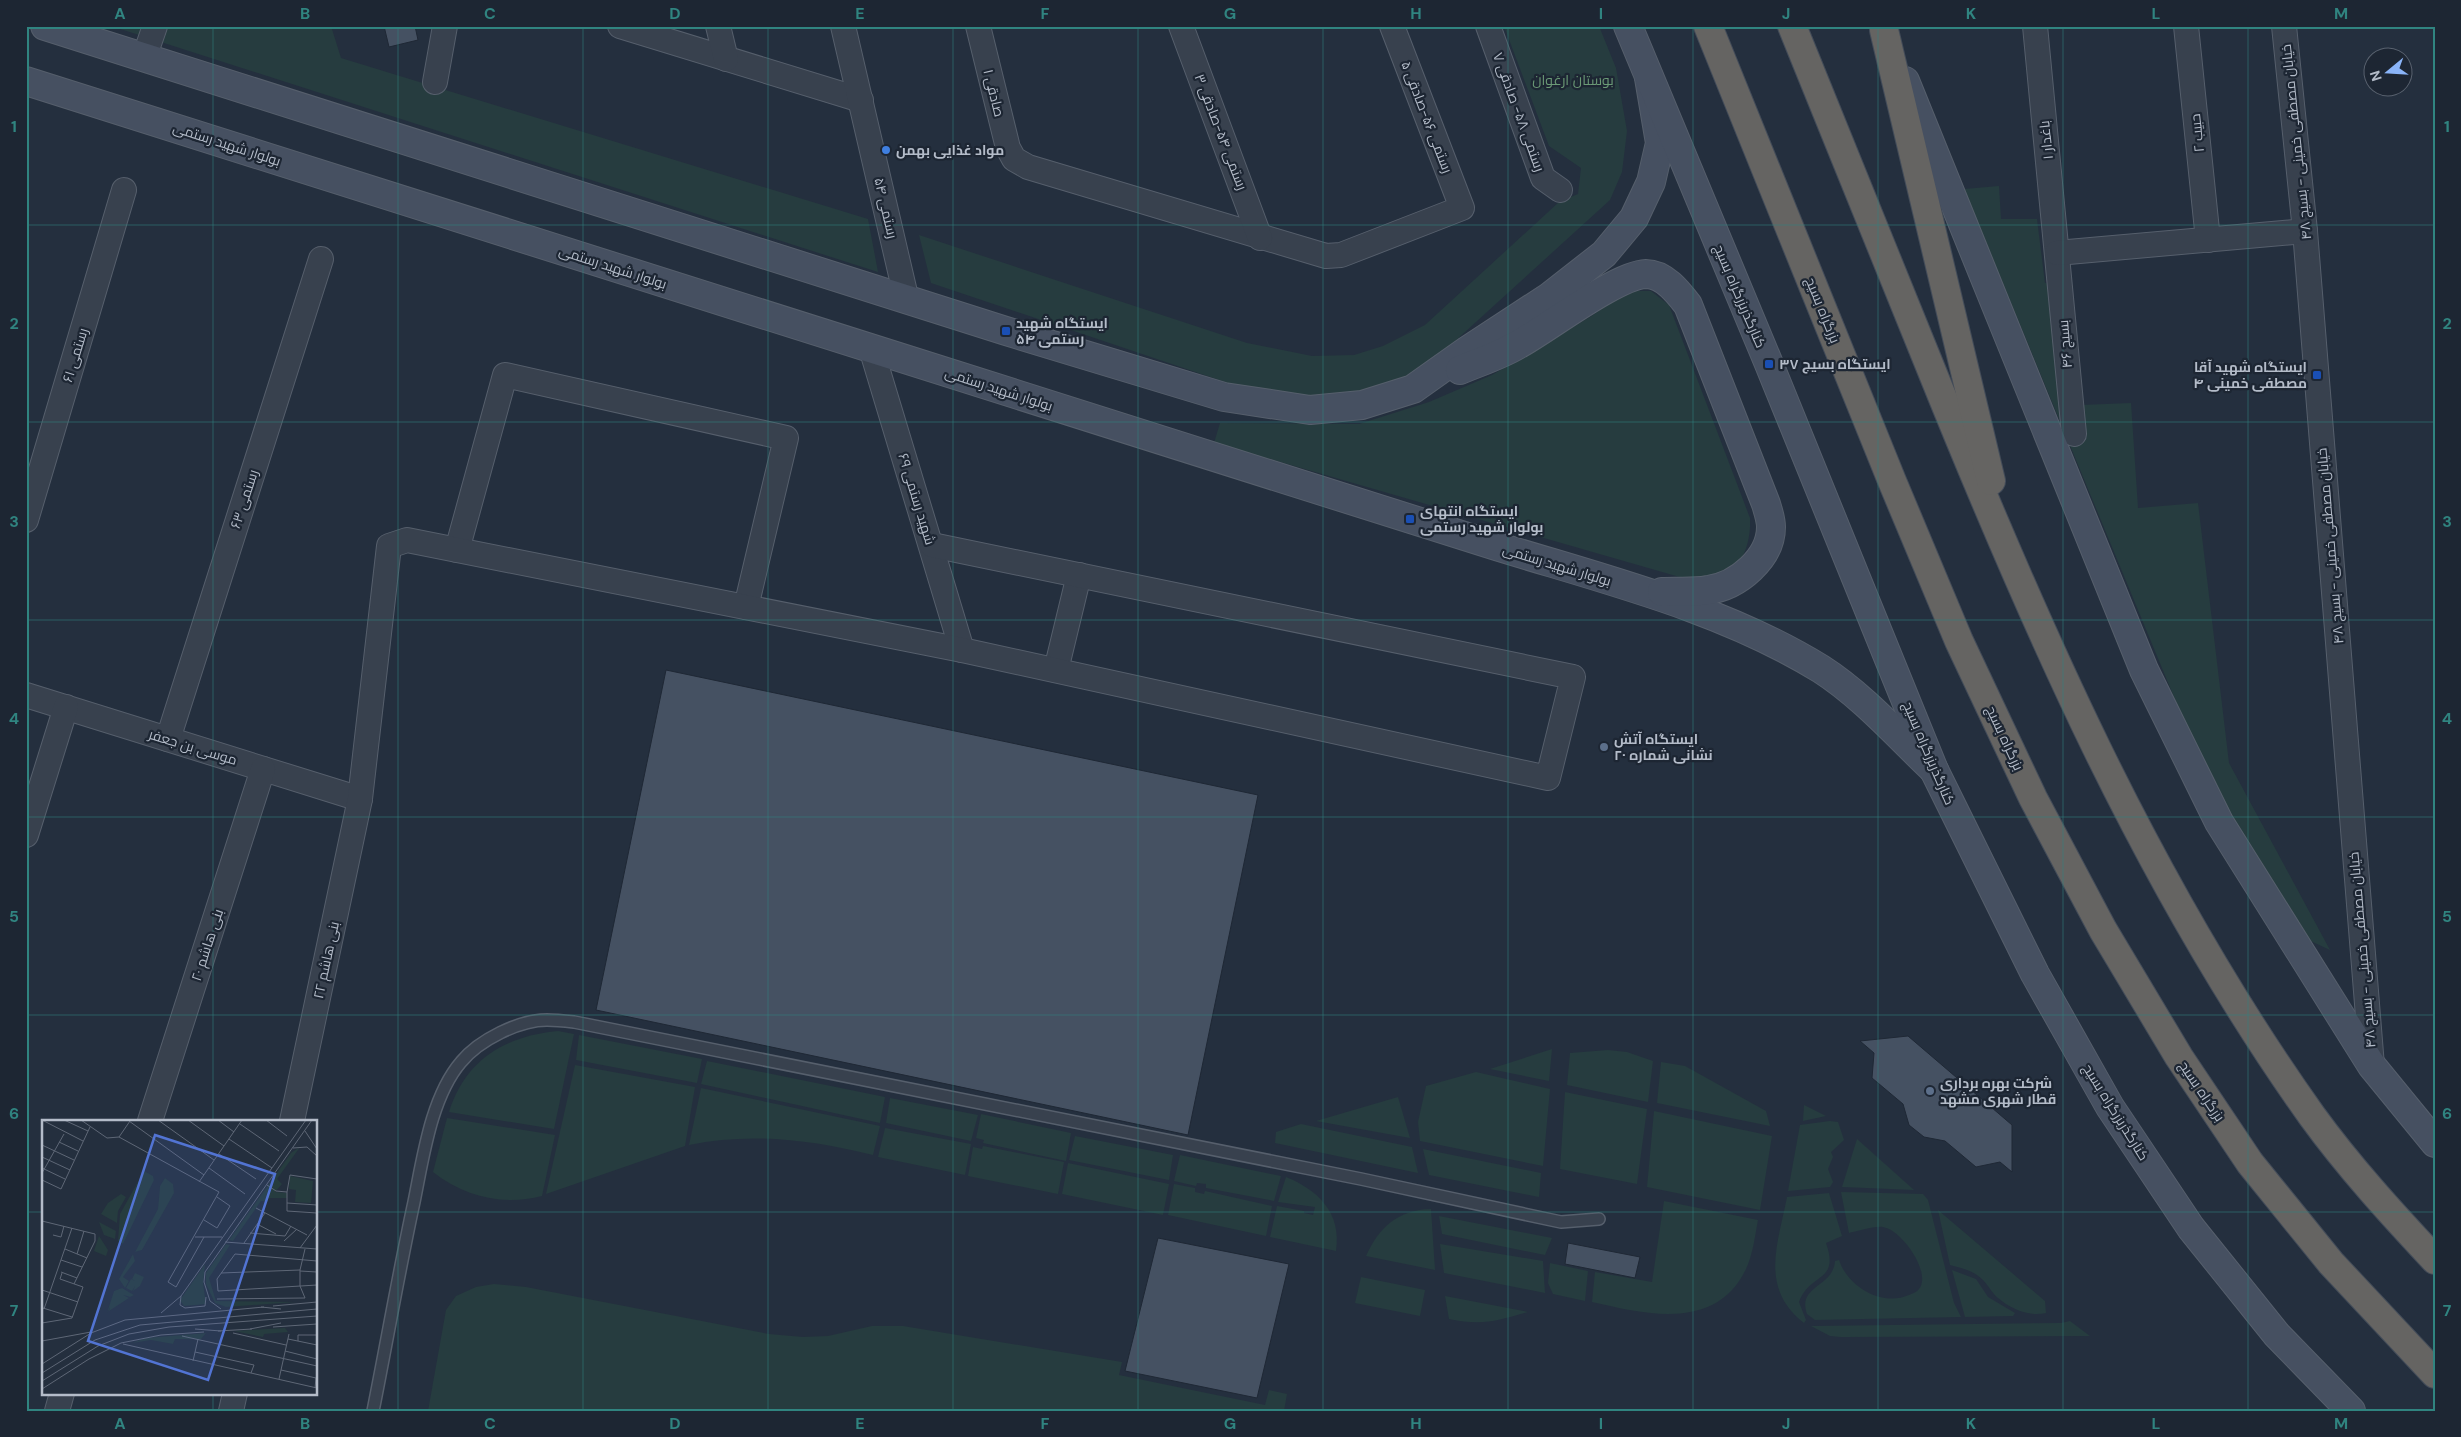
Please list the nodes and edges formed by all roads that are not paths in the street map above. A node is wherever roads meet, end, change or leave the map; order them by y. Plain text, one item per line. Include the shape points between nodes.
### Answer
1 (45, 26) edge
2 (155, 26) edge
3 (445, 26) edge
4 (620, 26) edge
5 (718, 26) edge
6 (843, 26) edge
7 (978, 26) edge
8 (1181, 26) edge
9 (1392, 26) edge
10 (1488, 26) edge
11 (1628, 26) edge
12 (1708, 26) edge
13 (1792, 26) edge
14 (2035, 26) edge
15 (2186, 26) edge
16 (2284, 26) edge
17 (1883, 28) edge
18 (144, 58) junction
19 (726, 59) junction
20 (1650, 78) junction
21 (26, 81) edge
22 (435, 82) dead end
23 (861, 100) junction
24 (124, 190) dead end
25 (1560, 190) dead end
26 (2305, 231) junction
27 (1260, 238) junction
28 (2208, 240) junction
29 (2057, 254) junction
30 (321, 259) dead end
31 (907, 301) junction
32 (871, 348) junction
33 (1413, 389) junction
34 (2074, 434) dead end
35 (26, 520) edge
36 (932, 545) junction
37 (457, 550) junction
38 (2010, 560) junction
39 (1079, 575) junction
40 (1648, 592) junction
41 (746, 607) junction
42 (962, 650) junction
43 (1056, 670) junction
44 (26, 695) edge
45 (66, 707) junction
46 (168, 739) junction
47 (263, 769) junction
48 (1934, 770) junction
49 (360, 798) junction
50 (26, 835) edge
51 (2372, 1066) junction
52 (150, 1120) edge
53 (292, 1120) edge
54 (2435, 1144) edge
55 (1599, 1219) dead end
56 (2435, 1260) edge
57 (2277, 1335) junction
58 (2435, 1374) edge
59 (62, 1394) edge
60 (235, 1394) edge
61 (57, 1411) edge
62 (232, 1411) edge
63 (373, 1411) edge
64 (2332, 1411) edge
65 (2351, 1411) edge

1 - 18 main road
2 - 18 street
3 - 22 street
4 - 19 street
5 - 19 street
6 - 23 street, رستمی ۵۴
7 - 27 street, صادقی ۱ via 1008,148 1014,159 1028,167
8 - 27 street, رستمی ۵۴-صادقی ۳
9 - 27 street, رستمی ۵۶-صادقی ۵ via 1462,208 1341,255 1313,253
10 - 25 street, رستمی ۵۸- صادقی ۷ via 1543,178
11 - 20 main road, کنارگذربزرگراه بسیج
12 - 58 highway, بزرگراه بسیج via 1959,641 2033,798 2103,930 2250,1164 2331,1263
13 - 38 highway
14 - 29 street, باغدار ۱
15 - 28 street, حبیب ۲
16 - 26 street, خیابان مصطفی خمینی - بسیج ۴۸
17 - 38 highway
17 - 51 main road via 2144,670 2219,822
18 - 31 main road
19 - 23 street
20 - 33 main road via 1660,142 1651,182 1634,218 1604,254 1549,296
20 - 48 main road, کنارگذربزرگراه بسیج
21 - 32 main road, بولوار شهید رستمی
23 - 31 street, رستمی ۵۴
24 - 35 street, رستمی ۶۱
26 - 28 street
26 - 51 street, خیابان مصطفی خمینی - بسیج ۴۸
28 - 29 street
29 - 34 street, بسیج ۴۶
30 - 46 street, رستمی ۶۳
31 - 33 main road via 1224,397 1310,410 1362,405
32 - 36 street, شهید رستمی ۶۹
32 - 40 main road, بولوار شهید رستمی
33 - 40 main road via 1518,345 1624,279 1647,274 1662,279 1676,290 1688,305 1772,526 1762,555 1752,569 1736,580 1710,590
36 - 39 street
36 - 42 street, شهید رستمی ۶۹
37 - 41 street
37 - 41 street via 505,375 786,438
37 - 49 street, بنی هاشم ۲۲ via 407,540 389,546
38 - 56 highway via 2103,764 2170,891 2245,1015 2313,1117 2390,1212
39 - 43 street
39 - 43 street via 1573,677 1548,778
40 - 48 main road, بولوار شهید رستمی via 1768,641 1822,670 1860,700
41 - 42 street
42 - 43 street
44 - 45 street, موسی بن جعفر
45 - 46 street, موسی بن جعفر
45 - 50 street
46 - 47 street, موسی بن جعفر
47 - 49 street, موسی بن جعفر
47 - 52 street, بنی هاشم ۲۰
48 - 57 main road, کنارگذربزرگراه بسیج via 2035,974 2110,1107 2191,1228
49 - 53 street, بنی هاشم ۲۲
51 - 54 main road
55 - 63 lane via 1561,1222 584,1024 546,1020 502,1031 476,1047 460,1063 445,1087 421,1168
57 - 64 main road
57 - 65 main road, کنارگذربزرگراه بسیج
59 - 61 street
60 - 62 street

